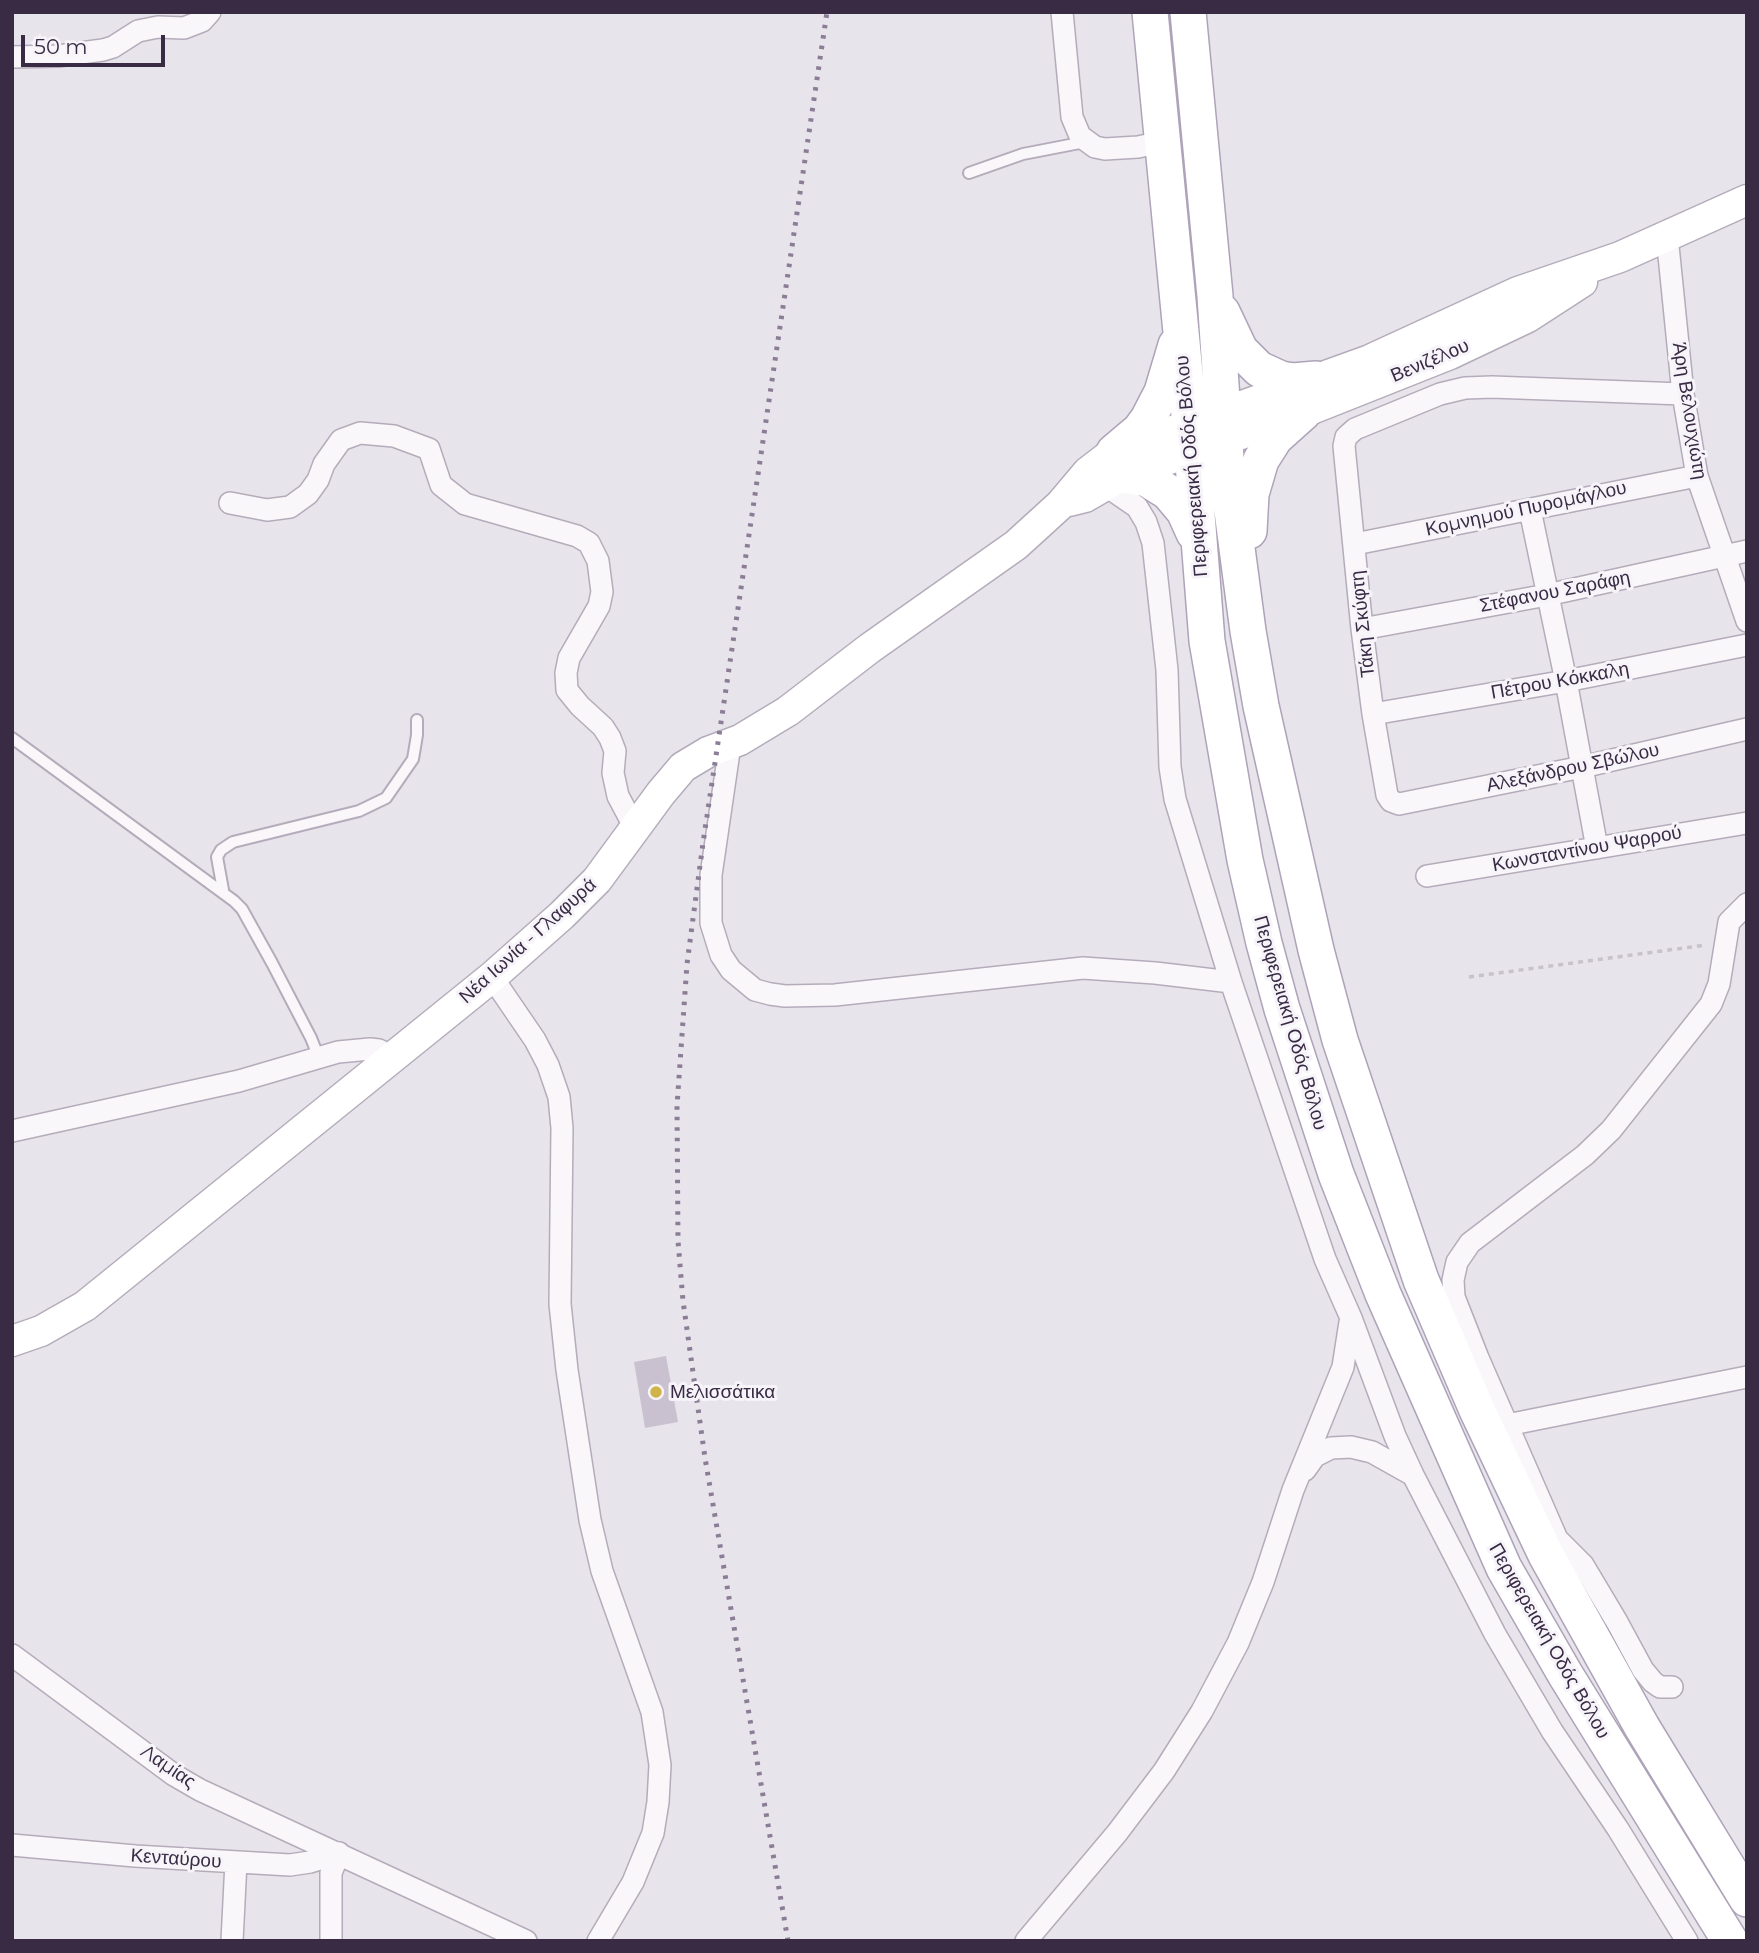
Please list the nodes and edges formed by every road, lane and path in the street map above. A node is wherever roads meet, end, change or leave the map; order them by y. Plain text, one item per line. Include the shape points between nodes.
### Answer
1 (210, 12) edge
2 (1062, 12) edge
3 (1150, 12) edge
4 (1188, 12) edge
5 (12, 57) edge
6 (1085, 142) junction
7 (1163, 142) junction
8 (969, 173) dead end
9 (1747, 200) edge
10 (1667, 236) junction
11 (1215, 296) junction
12 (1180, 328) junction
13 (1683, 394) junction
14 (1310, 396) junction
15 (1225, 426) junction
16 (1191, 438) junction
17 (1114, 471) junction
18 (1697, 475) junction
19 (230, 503) dead end
20 (1530, 510) junction
21 (1198, 541) junction
22 (1355, 544) junction
23 (1747, 551) edge
24 (1724, 557) junction
25 (1547, 595) junction
26 (1244, 601) junction
27 (1747, 621) edge
28 (1362, 629) junction
29 (1747, 645) edge
30 (1566, 681) junction
31 (1373, 714) junction
32 (416, 720) dead end
33 (1747, 729) edge
34 (12, 738) edge
35 (730, 745) junction
36 (1582, 767) junction
37 (1399, 804) joint
38 (1747, 822) edge
39 (635, 828) junction
40 (1597, 848) junction
41 (1427, 876) dead end
42 (223, 890) junction
43 (1747, 904) edge
44 (1725, 943) junction
45 (1468, 976) dead end
46 (492, 977) junction
47 (1231, 982) junction
48 (319, 1058) junction
49 (394, 1058) junction
50 (12, 1131) edge
51 (1351, 1318) junction
52 (12, 1341) edge
53 (1747, 1377) edge
54 (1507, 1425) junction
55 (1413, 1475) junction
56 (1293, 1490) junction
57 (12, 1655) edge
58 (1672, 1688) dead end
59 (12, 1845) edge
60 (339, 1853) junction
61 (236, 1862) junction
62 (1747, 1899) edge
63 (232, 1941) edge
64 (331, 1941) edge
65 (526, 1941) edge
66 (598, 1941) edge
67 (1026, 1941) edge
68 (1687, 1941) edge
69 (1730, 1941) edge

1 - 5 street via 193,25 138,31 103,50
2 - 6 street via 1072,117
3 - 7 main road, Περιφερειακή Οδός Βόλου
4 - 11 main road, Περιφερειακή Οδός Βόλου
6 - 7 street via 1105,149
6 - 8 lane
7 - 12 main road, Περιφερειακή Οδός Βόλου
9 - 10 main road, Βενιζέλου
10 - 13 street, Άρη Βελουχιώτη
10 - 14 main road, Βενιζέλου via 1518,292 1370,360
11 - 14 main road via 1240,350 1259,369 1293,381
11 - 15 main road, Περιφερειακή Οδός Βόλου
12 - 16 main road, Περιφερειακή Οδός Βόλου
12 - 17 main road via 1155,407
13 - 18 street, Άρη Βελουχιώτη
13 - 22 street, Τάκη Σκύφτη via 1465,388 1355,429 1344,446
14 - 15 main road, Βενιζέλου
14 - 26 main road via 1275,438 1259,466 1249,510
15 - 16 main road, Νέα Ιωνία - Γλαφυρά
15 - 26 main road, Περιφερειακή Οδός Βόλου
16 - 17 main road, Νέα Ιωνία - Γλαφυρά
16 - 21 main road, Περιφερειακή Οδός Βόλου
17 - 21 main road via 1147,479 1168,492 1184,511
17 - 35 main road, Νέα Ιωνία - Γλαφυρά via 1088,472 1016,545 797,705
17 - 47 street via 1146,522 1153,543 1167,670 1171,781
18 - 20 street, Κομνημού Πυρομάγλου
18 - 24 street, Άρη Βελουχιώτη
19 - 39 street via 267,510 290,507 308,494 341,440 360,433 394,436 429,449 441,485 465,504 589,543 598,561 603,592 569,658 567,690 610,738 618,796
20 - 22 street, Κομνημού Πυρομάγλου
20 - 25 street
21 - 69 main road, Περιφερειακή Οδός Βόλου via 1207,642 1245,860 1282,1010 1336,1174 1383,1294 1504,1568 1564,1674
22 - 28 street, Τάκη Σκύφτη
23 - 24 street, Στέφανου Σαράφη
24 - 25 street, Στέφανου Σαράφη
24 - 27 street, Άρη Βελουχιώτη
25 - 28 street, Στέφανου Σαράφη
25 - 30 street
26 - 62 main road, Περιφερειακή Οδός Βόλου via 1261,706 1315,950 1421,1280 1545,1555
28 - 31 street, Τάκη Σκύφτη
29 - 30 street, Πέτρου Κόκκαλη
30 - 31 street, Πέτρου Κόκκαλη
30 - 36 street
31 - 37 street, Τάκη Σκύφτη via 1387,795
32 - 42 lane via 413,759 386,798 359,811 233,842 216,857
33 - 36 street, Αλεξάνδρου Σβώλου
34 - 42 lane
35 - 39 main road, Νέα Ιωνία - Γλαφυρά via 683,767
35 - 47 street via 711,875 711,923 721,955 755,990 770,995 835,995 1083,968
36 - 37 street, Αλεξάνδρου Σβώλου
36 - 40 street
38 - 40 street, Κωνσταντίνου Ψαρρού
39 - 46 main road, Νέα Ιωνία - Γλαφυρά via 582,896
40 - 41 street, Κωνσταντίνου Ψαρρού
42 - 48 lane via 242,909
43 - 44 street via 1729,922
44 - 45 path
44 - 54 street via 1711,1004 1611,1130 1475,1239 1457,1262 1454,1297
46 - 49 main road, Νέα Ιωνία - Γλαφυρά
46 - 66 street via 535,1040 559,1097 560,1304 567,1370 593,1533 652,1712 660,1765 653,1833 633,1882
47 - 51 street via 1325,1259
48 - 49 street via 370,1049
48 - 50 street via 239,1081
49 - 52 main road, Νέα Ιωνία - Γλαφυρά via 85,1306 41,1331
51 - 55 street
51 - 56 street via 1343,1367
53 - 54 street
54 - 58 street via 1557,1539 1583,1565 1643,1671 1653,1682
55 - 56 street via 1372,1452 1331,1448 1315,1456
55 - 68 street via 1495,1634
56 - 67 street via 1238,1643 1202,1711 1117,1833
57 - 60 street, Λαμίας via 174,1775
59 - 61 street, Κενταύρου
60 - 61 street, Κενταύρου via 289,1865
60 - 64 street via 331,1873
60 - 65 street, Λαμίας
61 - 63 street

